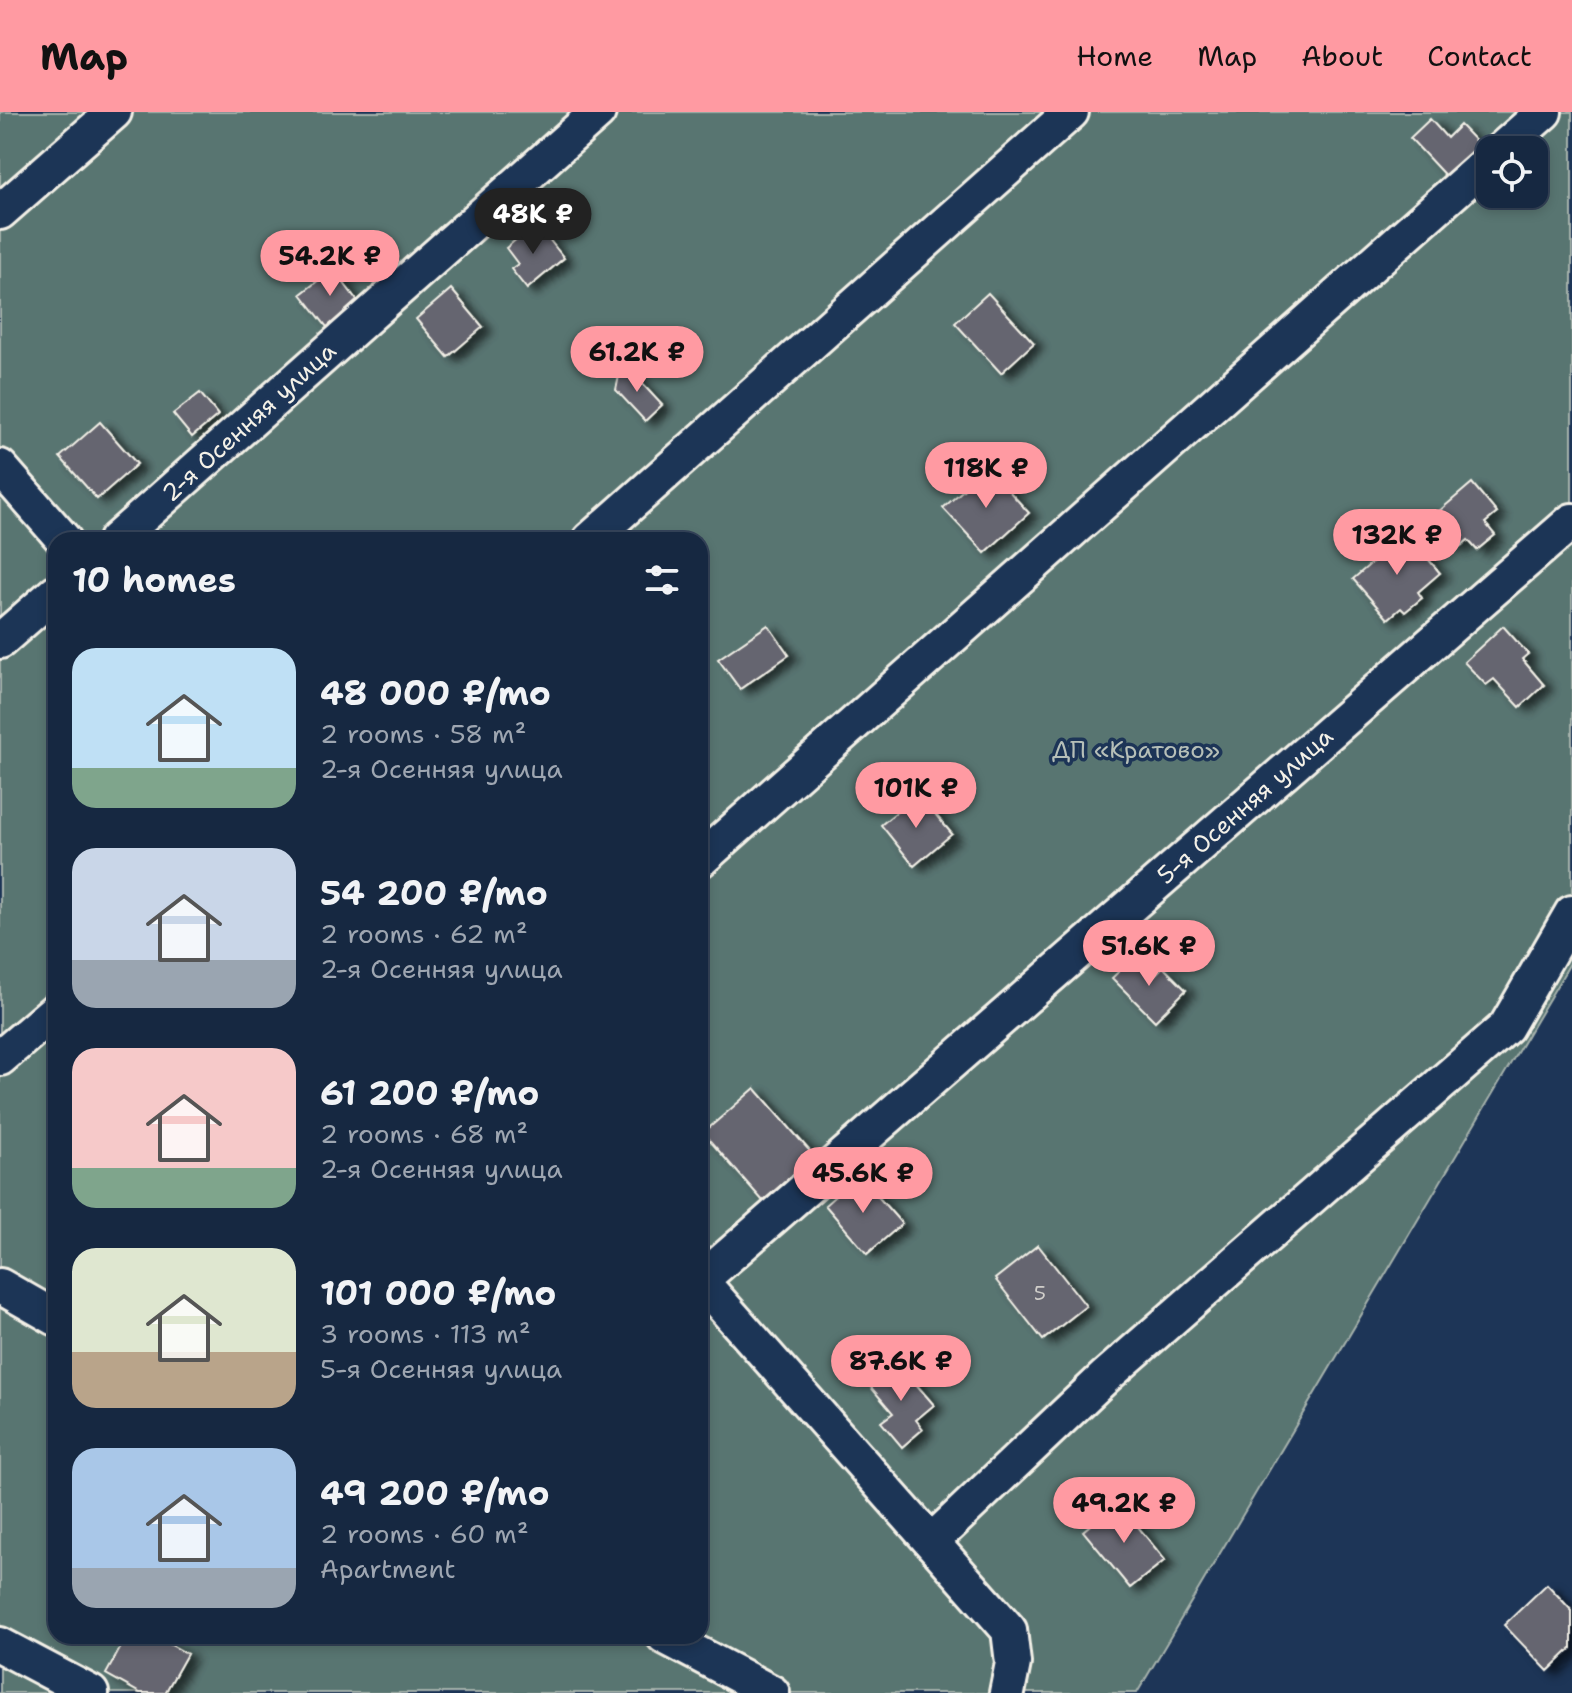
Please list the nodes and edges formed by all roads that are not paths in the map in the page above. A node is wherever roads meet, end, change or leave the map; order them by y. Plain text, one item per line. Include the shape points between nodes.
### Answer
1 (114, 112) edge
2 (598, 112) edge
3 (1071, 112) edge
4 (1544, 112) edge
5 (1517, 136) edge
6 (1476, 172) edge
7 (0, 212) edge
8 (0, 467) edge
9 (1572, 521) edge
10 (57, 532) edge
11 (125, 532) edge
12 (599, 532) edge
13 (48, 599) edge
14 (0, 641) edge
15 (708, 853) edge
16 (1572, 913) edge
17 (48, 1017) edge
18 (0, 1058) edge
19 (708, 1274) edge
20 (0, 1286) edge
21 (708, 1290) edge
22 (48, 1313) edge
23 (932, 1541) junction
24 (679, 1644) edge
25 (0, 1645) edge
26 (91, 1693) edge
27 (772, 1693) edge
28 (1007, 1693) edge

1 - 7 street
2 - 11 street, 2-я Осенняя улица
3 - 12 street
4 - 5 street
6 - 15 street
8 - 10 street
9 - 19 street, 5-я Осенняя улица
13 - 14 street
16 - 23 street via 1506,1027 1105,1377
17 - 18 street
20 - 22 street
21 - 23 street
23 - 28 street via 1009,1630 1013,1663
24 - 27 street
25 - 26 street

